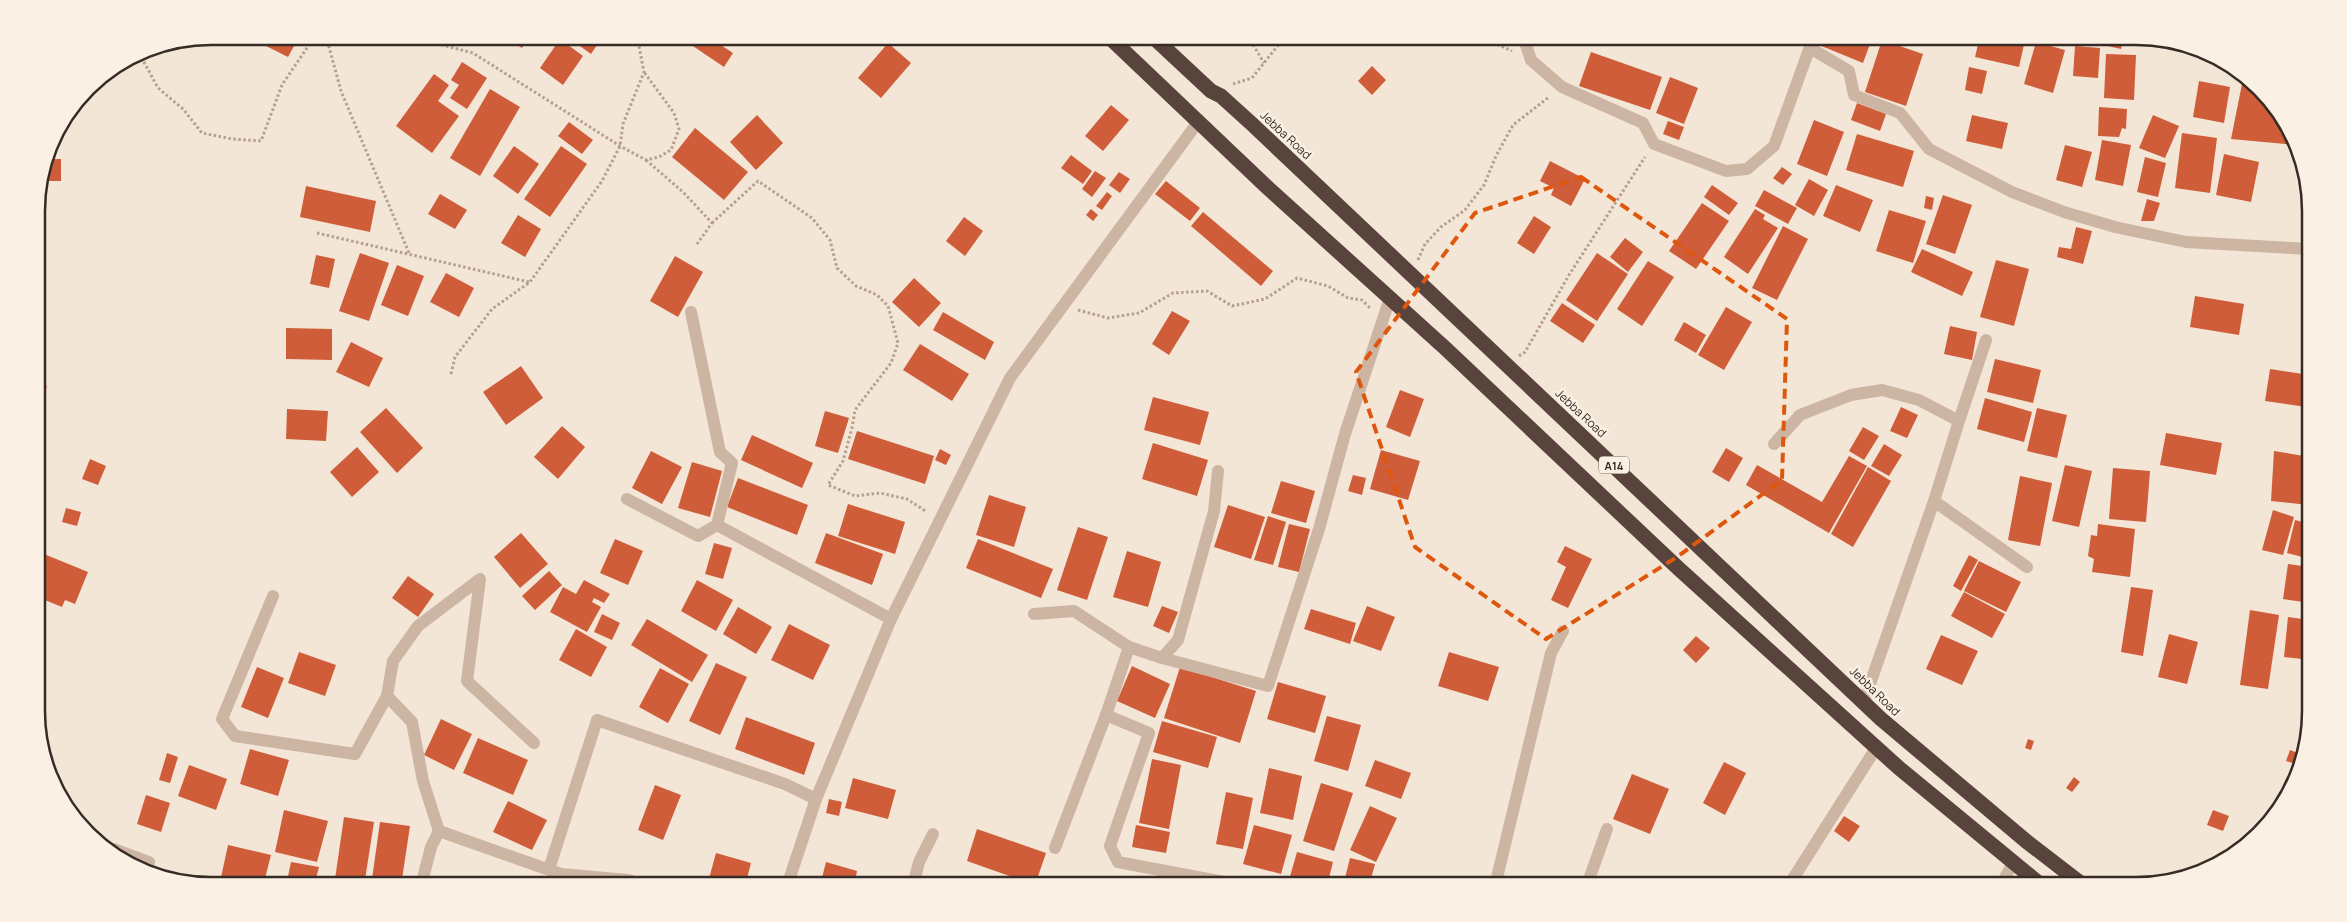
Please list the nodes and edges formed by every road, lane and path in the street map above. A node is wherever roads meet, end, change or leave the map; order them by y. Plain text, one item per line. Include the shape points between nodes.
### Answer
1 (309, 45) edge
2 (328, 45) edge
3 (442, 45) edge
4 (640, 45) edge
5 (1117, 45) edge
6 (1162, 45) edge
7 (1253, 45) edge
8 (1278, 45) edge
9 (1498, 45) edge
10 (1526, 45) edge
11 (1811, 45) edge
12 (1816, 45) edge
13 (144, 60) edge
14 (1531, 60) junction
15 (1264, 63) junction
16 (644, 72) junction
17 (1562, 87) junction
18 (1211, 90) junction
19 (1198, 122) junction
20 (1654, 144) junction
21 (620, 146) junction
22 (646, 160) junction
23 (712, 223) junction
24 (317, 233) dead end
25 (697, 244) dead end
26 (2302, 248) edge
27 (409, 253) junction
28 (1412, 273) junction
29 (530, 282) junction
30 (1390, 298) junction
31 (1065, 303) junction
32 (691, 312) dead end
33 (1382, 321) junction
34 (1986, 340) dead end
35 (1507, 363) junction
36 (450, 374) dead end
37 (1959, 421) junction
38 (1774, 444) dead end
39 (1218, 471) dead end
40 (627, 499) dead end
41 (1934, 501) junction
42 (940, 520) junction
43 (717, 525) junction
44 (2027, 567) dead end
45 (273, 596) dead end
46 (1034, 614) dead end
47 (891, 619) junction
48 (1563, 632) dead end
49 (1129, 647) junction
50 (1162, 658) junction
51 (387, 696) junction
52 (1864, 701) junction
53 (1106, 715) junction
54 (534, 743) dead end
55 (1876, 748) junction
56 (816, 799) junction
57 (1607, 829) dead end
58 (439, 831) junction
59 (933, 834) dead end
60 (1055, 848) dead end
61 (128, 854) edge
62 (2014, 863) junction
63 (149, 864) edge
64 (549, 869) junction
65 (423, 877) edge
66 (594, 877) edge
67 (790, 877) edge
68 (915, 877) edge
69 (1197, 877) edge
70 (1498, 877) edge
71 (1590, 877) edge
72 (1795, 877) edge
73 (2006, 877) edge
74 (2031, 877) edge
75 (2073, 877) edge

1 - 13 path via 282,86 261,141 202,132 183,108 158,88
2 - 27 path via 341,91
3 - 21 path via 473,53
4 - 16 path
5 - 19 highway
6 - 18 highway, Jebba Road / A14
7 - 15 path
8 - 15 path
9 - 14 path
10 - 14 street
11 - 20 street via 1774,146 1747,170 1726,171
12 - 26 street via 1849,71 1854,95 1900,113 1929,149 2012,192 2064,212 2149,235 2229,246
14 - 17 street
15 - 18 path via 1252,78
16 - 21 path via 623,124
16 - 22 path via 674,113 679,129 671,150 659,158
17 - 20 street via 1643,123
17 - 28 path via 1513,125 1484,185 1466,210 1441,227 1425,244
18 - 28 highway, Jebba Road / A14 via 1254,125
19 - 30 highway
19 - 31 street
20 - 35 path via 1569,275 1525,352
21 - 22 path
21 - 29 path via 602,180
22 - 23 path
23 - 25 path
23 - 42 path via 758,181 812,218 830,240 837,268 856,286 877,295 888,306 898,343 891,363 855,410 843,461 828,484 855,496 880,493 908,499
24 - 27 path
27 - 29 path
28 - 35 highway, Jebba Road / A14
29 - 36 path via 492,309 455,357
30 - 33 street
30 - 55 highway
31 - 33 path via 1108,318 1140,313 1173,294 1207,291 1232,306 1265,298 1297,278 1328,286 1348,298 1362,300
31 - 42 street via 1010,378
32 - 43 street via 720,452 732,463
33 - 50 street via 1268,686
34 - 37 street
35 - 52 highway, Jebba Road / A14
37 - 38 street via 1919,400 1882,390 1851,395 1800,415
37 - 41 street
39 - 50 street via 1214,511 1178,640
40 - 43 street via 698,536
41 - 44 street
41 - 52 street
42 - 47 street
43 - 47 street
45 - 51 street via 222,719 235,736 355,754
46 - 49 street via 1074,611
47 - 56 street
48 - 70 street via 1551,653
49 - 50 street
49 - 53 street
51 - 54 street via 393,661 418,626 480,579 467,681
51 - 58 street via 412,722 423,781
52 - 75 highway, Jebba Road / A14 via 1888,725
53 - 60 street
53 - 69 street via 1149,733 1110,846 1118,862
55 - 62 highway
55 - 72 street
56 - 64 street via 785,784 597,720
56 - 67 street
57 - 71 street
58 - 64 street
58 - 65 street
59 - 68 street
61 - 63 street
62 - 73 street
62 - 74 highway
64 - 66 street via 561,874

